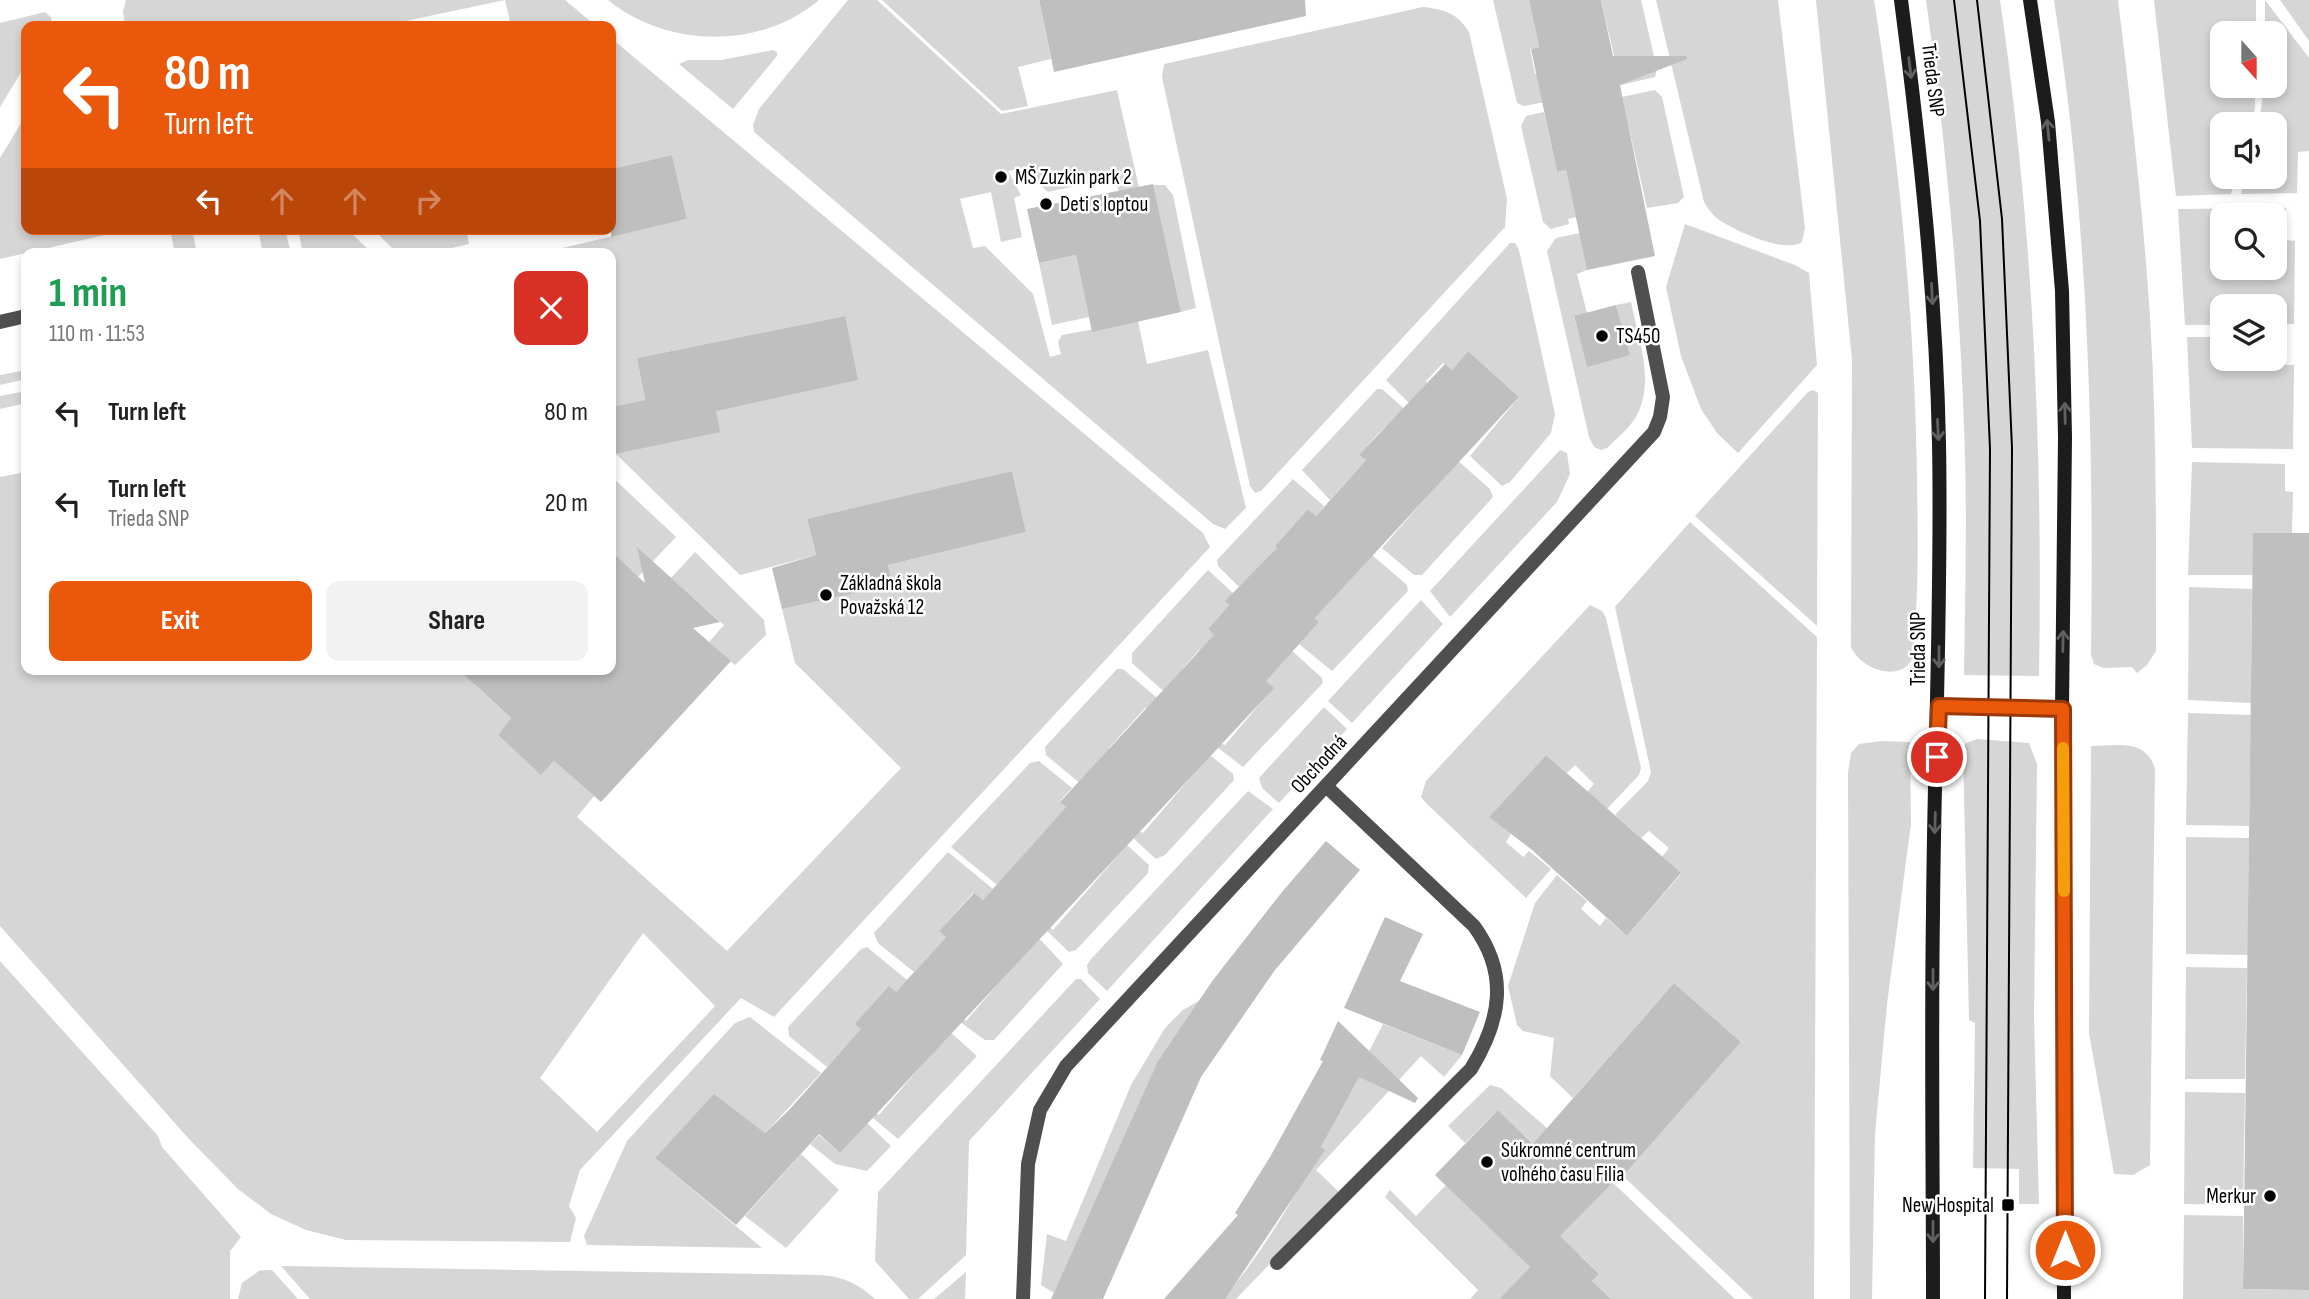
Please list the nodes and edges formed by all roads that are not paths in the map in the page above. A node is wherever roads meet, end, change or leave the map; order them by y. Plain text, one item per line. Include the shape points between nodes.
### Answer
1 (1901, 0) edge
2 (2030, 0) edge
3 (1638, 272) dead end
4 (21, 317) edge
5 (0, 322) edge
6 (1939, 706) junction
7 (2063, 709) junction
8 (1326, 786) junction
9 (1278, 1263) dead end
10 (1023, 1299) edge
11 (1933, 1299) edge
12 (2064, 1299) edge

1 -> 6 street, Trieda SNP via 1932,281 1939,442
7 -> 2 street via 2062,291 2052,160
3 - 8 street, Obchodná via 1662,397 1654,432
4 - 5 street
6 - 7 street
6 -> 11 street, Trieda SNP via 1933,911
7 - 12 street
8 - 9 street via 1474,926 1495,967 1496,1011 1492,1031 1471,1069
8 - 10 street, Obchodná via 1066,1066 1040,1110 1028,1164

